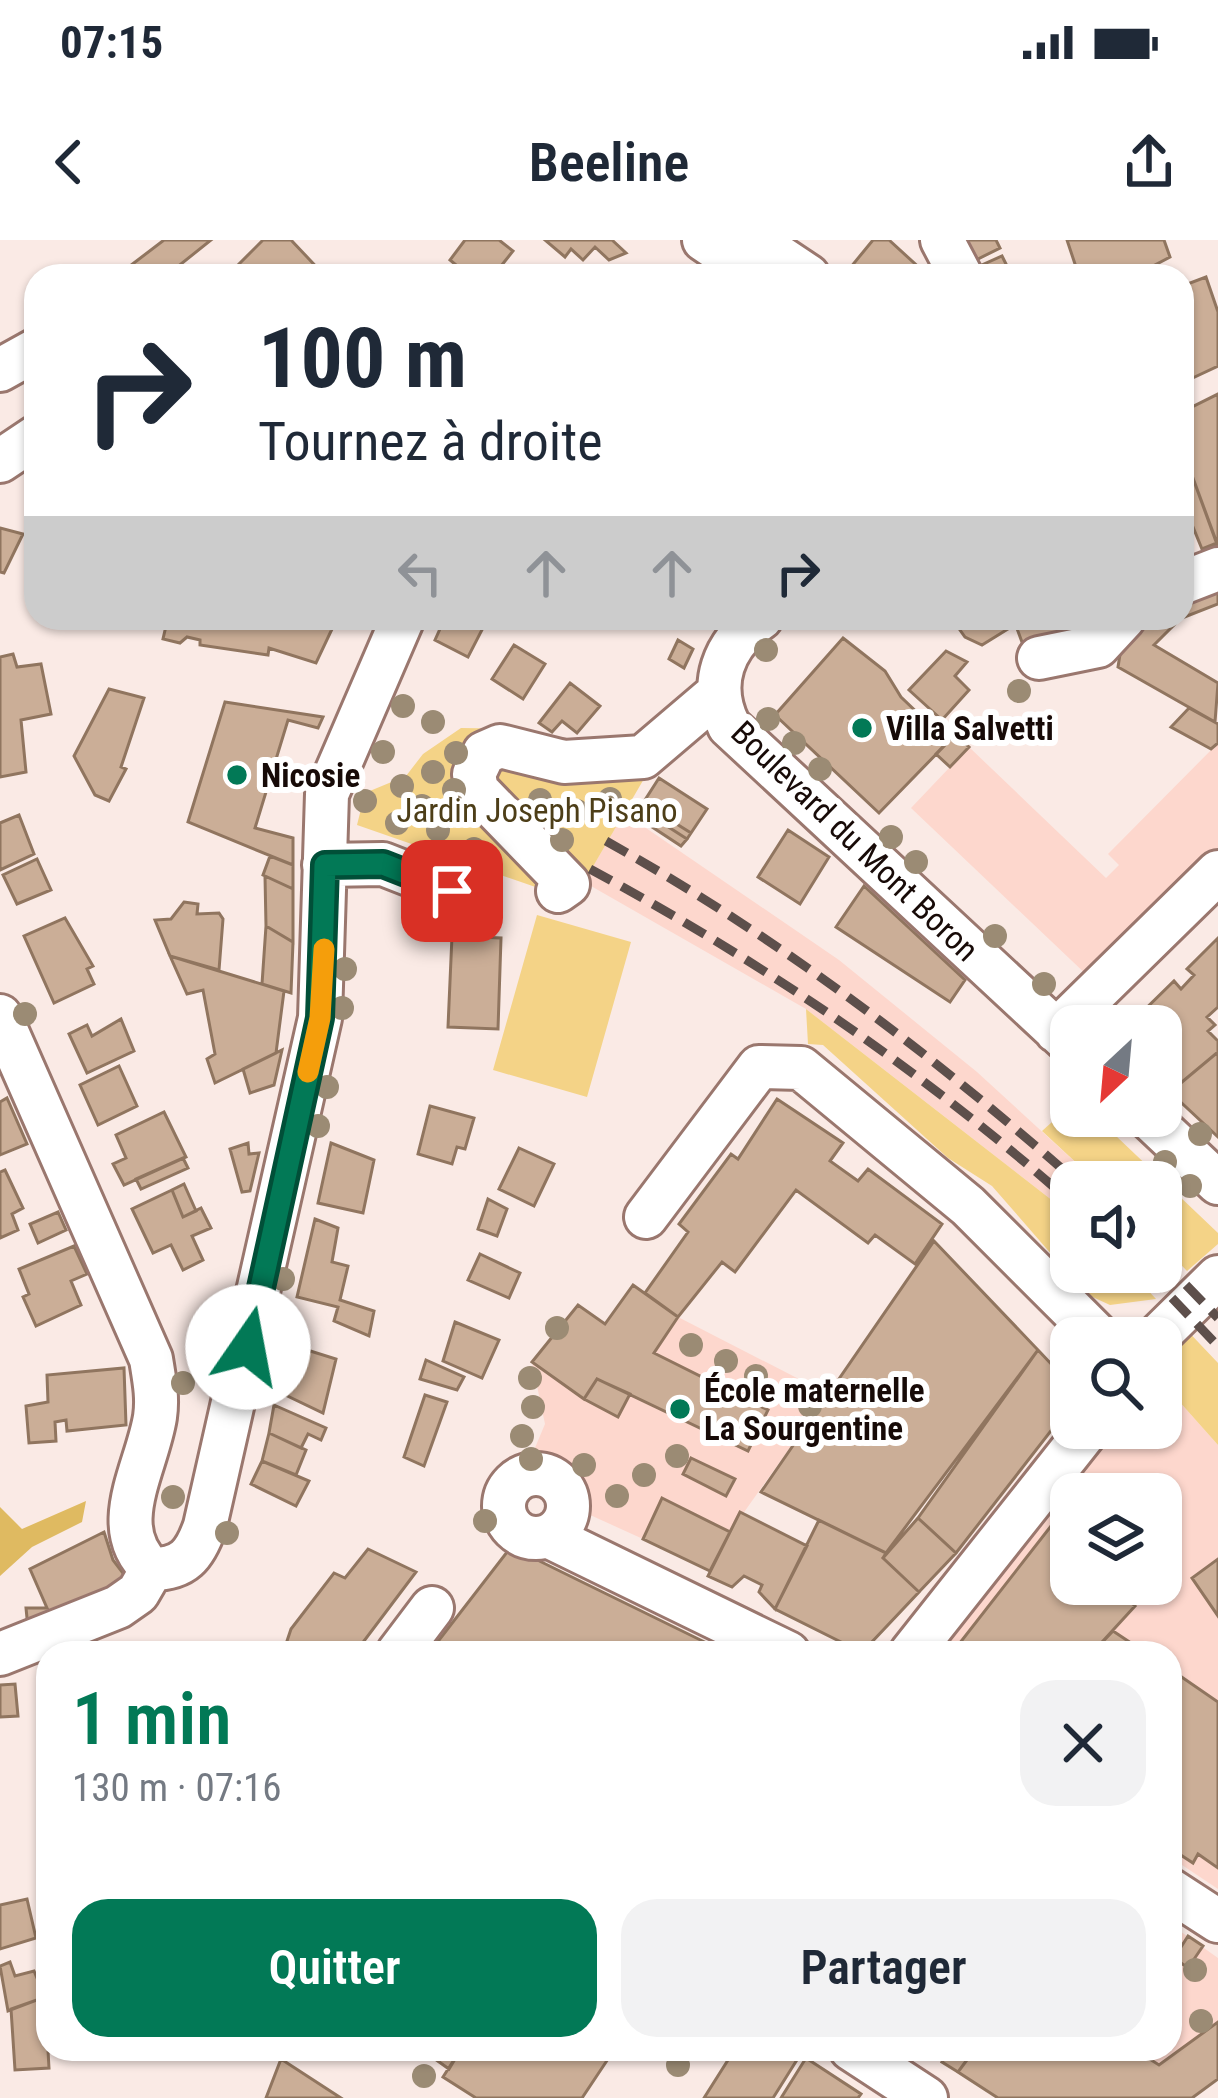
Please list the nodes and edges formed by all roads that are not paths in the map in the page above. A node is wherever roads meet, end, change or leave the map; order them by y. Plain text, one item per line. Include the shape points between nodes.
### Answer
1 (704, 240) edge
2 (754, 240) edge
3 (740, 264) edge
4 (790, 264) edge
5 (398, 630) edge
6 (744, 630) edge
7 (1113, 630) edge
8 (1039, 658) dead end
9 (717, 694) junction
10 (325, 865) junction
11 (1218, 872) edge
12 (452, 891) dead end
13 (558, 891) dead end
14 (1095, 1005) edge
15 (0, 1016) edge
16 (1050, 1025) edge
17 (1169, 1137) edge
18 (1218, 1183) edge
19 (646, 1217) dead end
20 (1218, 1277) edge
21 (1079, 1317) edge
22 (1177, 1317) edge
23 (1073, 1449) edge
24 (553, 1471) dead end
25 (152, 1569) junction
26 (432, 1608) dead end
27 (407, 1641) edge
28 (763, 1641) edge
29 (921, 1641) edge
30 (0, 1654) edge
31 (1182, 1898) edge
32 (1218, 1921) edge
33 (869, 2061) edge
34 (926, 2098) edge

1 - 3 street
2 - 4 street
5 - 10 street via 334,770 323,818
6 - 9 street, Boulevard du Mont Boron
7 - 8 street via 1098,646
9 - 13 street via 643,757 565,762 508,746 488,749 474,774 477,790 568,884
9 - 16 street, Boulevard du Mont Boron via 729,726
10 - 12 street via 383,864
10 - 25 street via 320,1018 238,1394 198,1546 186,1562
11 - 14 street
15 - 25 street via 151,1359 156,1413 129,1516 130,1540
17 - 18 street
19 - 21 street via 759,1066 801,1068 968,1206
20 - 22 street
23 - 29 street
24 - 28 street via 568,1511 548,1536
25 - 30 street via 138,1594 118,1607
26 - 27 street
31 - 32 street
33 - 34 street

